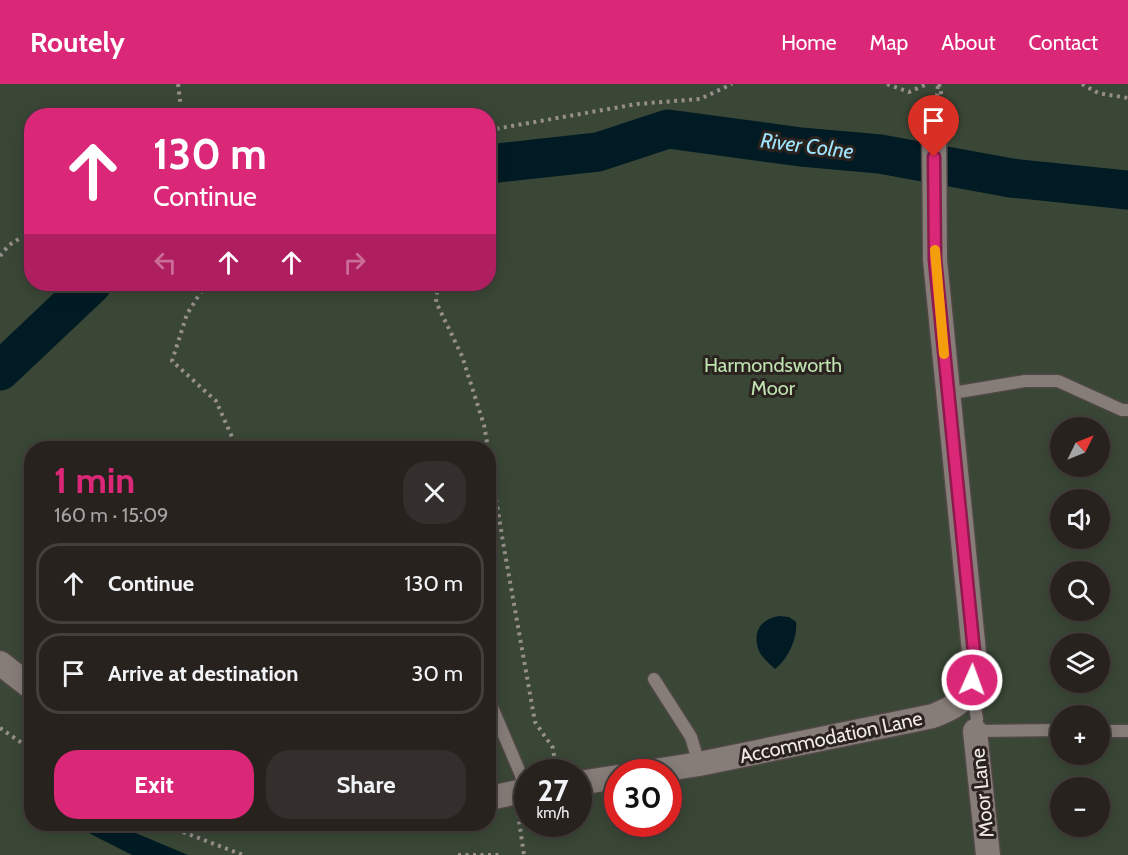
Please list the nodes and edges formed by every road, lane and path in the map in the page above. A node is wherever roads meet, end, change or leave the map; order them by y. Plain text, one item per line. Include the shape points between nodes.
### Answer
1 (178, 84) edge
2 (732, 84) edge
3 (887, 84) edge
4 (927, 84) edge
5 (1082, 84) edge
6 (1128, 98) edge
7 (181, 108) edge
8 (934, 126) dead end
9 (496, 129) edge
10 (24, 236) edge
11 (0, 256) edge
12 (202, 291) edge
13 (437, 291) edge
14 (947, 394) junction
15 (1128, 410) edge
16 (234, 441) edge
17 (487, 441) edge
18 (496, 498) edge
19 (1, 665) edge
20 (654, 679) dead end
21 (24, 682) edge
22 (972, 684) junction
23 (496, 716) edge
24 (0, 728) edge
25 (1050, 730) edge
26 (975, 731) junction
27 (1110, 731) edge
28 (1128, 731) edge
29 (24, 744) edge
30 (514, 759) edge
31 (554, 759) edge
32 (699, 764) junction
33 (682, 767) edge
34 (514, 797) edge
35 (496, 798) edge
36 (180, 831) edge
37 (524, 837) edge
38 (243, 855) edge
39 (458, 855) edge
40 (502, 855) edge
41 (524, 855) edge
42 (988, 855) edge

1 - 7 path
2 - 9 path via 700,99 637,104
3 - 4 path via 909,92
5 - 6 path via 1098,93
8 - 14 street via 935,260
10 - 11 path
12 - 16 path via 187,315 172,361 216,402
13 - 17 path via 436,302 462,356
14 - 15 lane via 1025,381 1058,381
14 - 22 street via 975,662
18 - 31 path via 535,722 553,748
19 - 21 street
20 - 32 lane via 691,737
22 - 26 lane
22 - 32 street, Accommodation Lane via 962,701 933,716
23 - 30 lane
24 - 29 path
25 - 26 lane
26 - 42 street, Moor Lane
27 - 28 lane
32 - 33 street, Accommodation Lane
34 - 35 street
36 - 38 path
37 - 41 path
39 - 40 path

